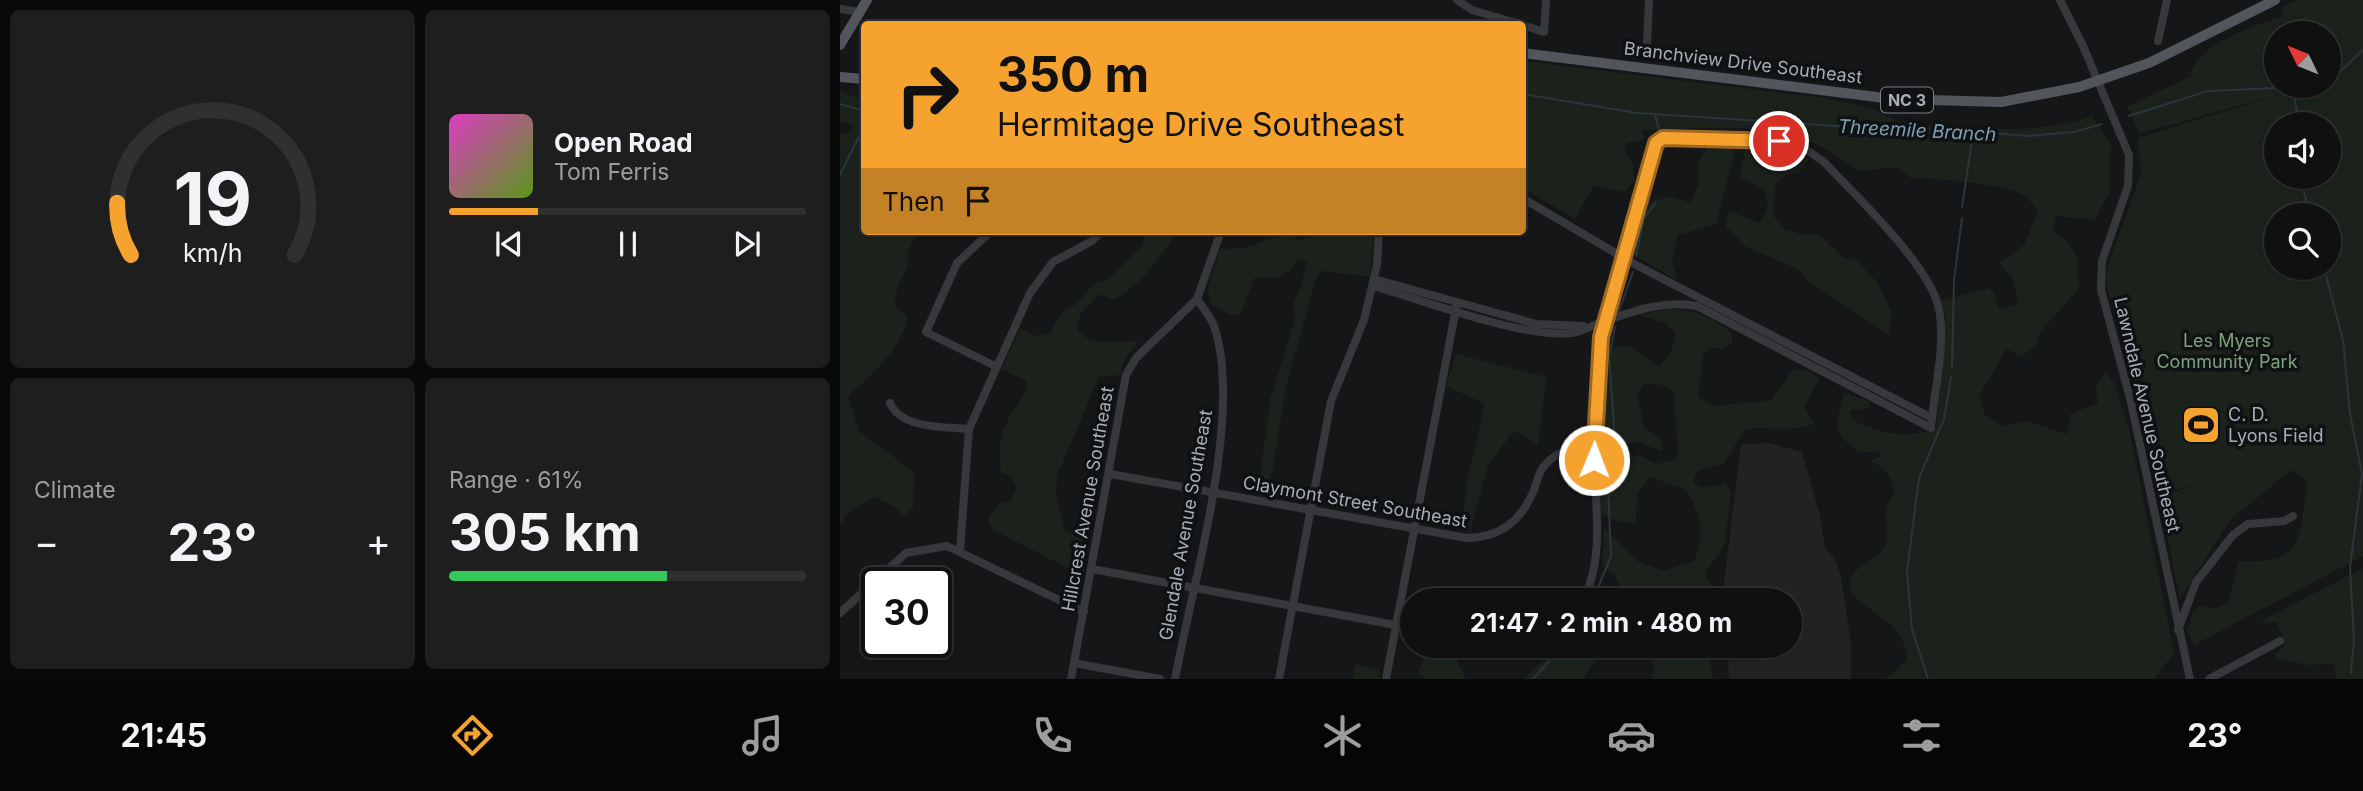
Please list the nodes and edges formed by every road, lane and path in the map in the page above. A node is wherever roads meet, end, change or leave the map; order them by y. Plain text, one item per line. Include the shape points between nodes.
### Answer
1 (867, 0) edge
2 (1457, 0) edge
3 (1546, 0) edge
4 (1649, 0) edge
5 (2060, 0) edge
6 (2167, 0) edge
7 (2275, 0) edge
8 (840, 9) edge
9 (860, 12) junction
10 (1508, 21) edge
11 (1526, 27) edge
12 (2158, 41) dead end
13 (840, 44) edge
14 (1647, 44) dead end
15 (1526, 53) edge
16 (840, 78) edge
17 (861, 79) edge
18 (2098, 82) junction
19 (1526, 200) edge
20 (987, 235) edge
21 (1098, 235) edge
22 (1220, 235) edge
23 (1379, 235) edge
24 (1624, 258) junction
25 (1373, 283) junction
26 (1197, 299) junction
27 (1456, 307) junction
28 (1605, 321) junction
29 (997, 367) junction
30 (890, 403) dead end
31 (1932, 423) junction
32 (969, 429) junction
33 (1594, 441) junction
34 (1110, 474) junction
35 (1212, 492) junction
36 (1311, 511) junction
37 (2293, 516) dead end
38 (1413, 530) junction
39 (960, 550) junction
40 (1092, 569) junction
41 (1193, 587) junction
42 (1588, 588) edge
43 (1293, 606) junction
44 (1084, 612) junction
45 (840, 613) edge
46 (1394, 625) junction
47 (1400, 626) edge
48 (2178, 629) junction
49 (2280, 641) dead end
50 (1074, 663) junction
51 (1071, 679) edge
52 (1160, 679) edge
53 (1175, 679) edge
54 (1279, 679) edge
55 (1385, 679) edge
56 (2190, 679) edge
57 (2209, 679) edge

1 - 9 main road
2 - 10 street via 1472,10
3 - 11 street via 1544,32
4 - 14 street
5 - 18 street, Lawndale Avenue Southeast
6 - 12 street
7 - 18 main road, Branchview Drive Southeast / NC 3 via 2178,50
8 - 9 street
9 - 13 main road
15 - 18 main road, Branchview Drive Southeast / NC 3 via 1947,103 2001,102
16 - 17 main road
18 - 48 street, Lawndale Avenue Southeast via 2126,144 2130,173 2102,261 2101,290 2131,402
19 - 24 street
20 - 29 street via 957,263 926,331
21 - 29 street via 1058,258 1040,278
22 - 26 street, Hillcrest Avenue Southeast
23 - 25 street
24 - 28 street
24 - 31 street
24 - 31 street via 1659,140 1779,141 1805,149 1823,161 1930,284 1940,323
25 - 27 street
25 - 36 street via 1364,320 1331,401
26 - 34 street, Hillcrest Avenue Southeast via 1127,371
26 - 35 street, Glendale Avenue Southeast via 1213,324 1222,365 1223,411
27 - 28 street via 1547,326 1590,326
27 - 38 street
28 - 31 street via 1667,304 1697,306
28 - 33 street via 1598,358
29 - 32 street
30 - 32 street via 892,409 916,422
32 - 39 street
33 - 38 street, Claymont Street Southeast via 1551,458 1521,515 1502,531 1467,538
33 - 42 street via 1599,532
34 - 35 street, Claymont Street Southeast
34 - 40 street, Hillcrest Avenue Southeast
35 - 36 street, Claymont Street Southeast
35 - 41 street, Glendale Avenue Southeast
36 - 38 street, Claymont Street Southeast
36 - 43 street
37 - 48 street via 2248,524 2233,535 2196,582
38 - 46 street
39 - 44 street
39 - 45 street via 940,546 906,554
40 - 41 street
40 - 44 street, Hillcrest Avenue Southeast
41 - 43 street
41 - 53 street, Glendale Avenue Southeast
43 - 46 street
43 - 54 street
44 - 50 street, Hillcrest Avenue Southeast
46 - 47 street
46 - 55 street
48 - 56 street, Lawndale Avenue Southeast
49 - 57 street
50 - 51 street, Hillcrest Avenue Southeast
50 - 52 street

